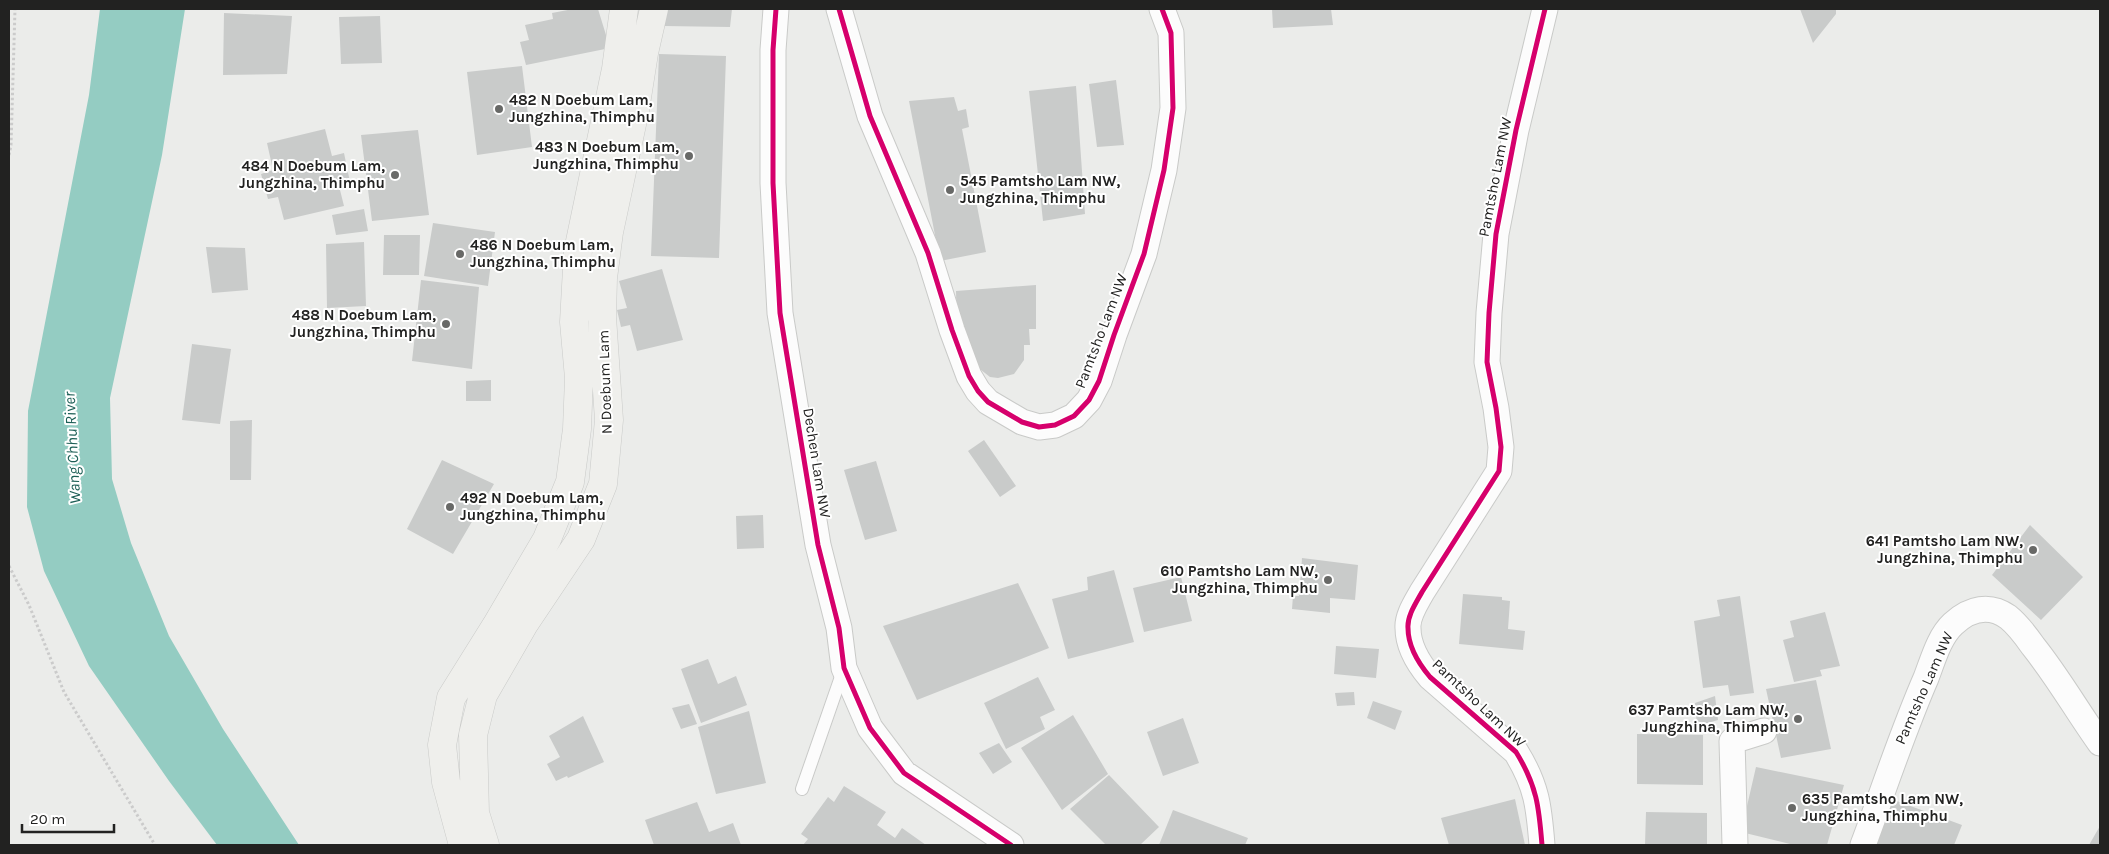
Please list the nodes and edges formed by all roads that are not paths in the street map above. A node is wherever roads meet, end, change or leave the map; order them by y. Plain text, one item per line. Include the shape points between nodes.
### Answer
1 (624, 9) edge
2 (654, 9) edge
3 (776, 9) edge
4 (840, 9) edge
5 (1162, 9) edge
6 (1544, 9) edge
7 (844, 668) junction
8 (1764, 731) dead end
9 (2100, 743) edge
10 (802, 789) dead end
11 (463, 845) edge
12 (485, 845) edge
13 (1011, 845) edge
14 (1542, 845) edge
15 (1735, 845) edge
16 (1863, 845) edge

1 - 11 main road, N Doebum Lam via 616,68 578,251 574,322 579,378 570,482 546,539 451,698 443,736 446,782
2 - 12 main road, N Doebum Lam via 609,232 603,278 602,317 610,420 603,484 581,539 524,624 483,695 473,735 475,813
3 - 7 street, Dechen Lam NW via 773,183 780,313 818,545 839,628
4 - 5 street, Pamtsho Lam NW via 870,116 928,253 969,376 988,402 1022,422 1039,427 1054,426 1074,416 1088,400 1099,381 1144,254 1164,170 1174,108 1171,33
6 - 14 street, Pamtsho Lam NW via 1496,234 1487,362 1501,447 1499,471 1422,592 1408,628 1418,663 1430,677 1520,758 1533,783 1538,802
7 - 10 lane
7 - 13 street, Dechen Lam NW via 870,728 904,774
8 - 15 street via 1732,741
9 - 16 street, Pamtsho Lam NW via 2046,662 2018,627 1994,610 1974,611 1953,624 1940,645 1906,723

